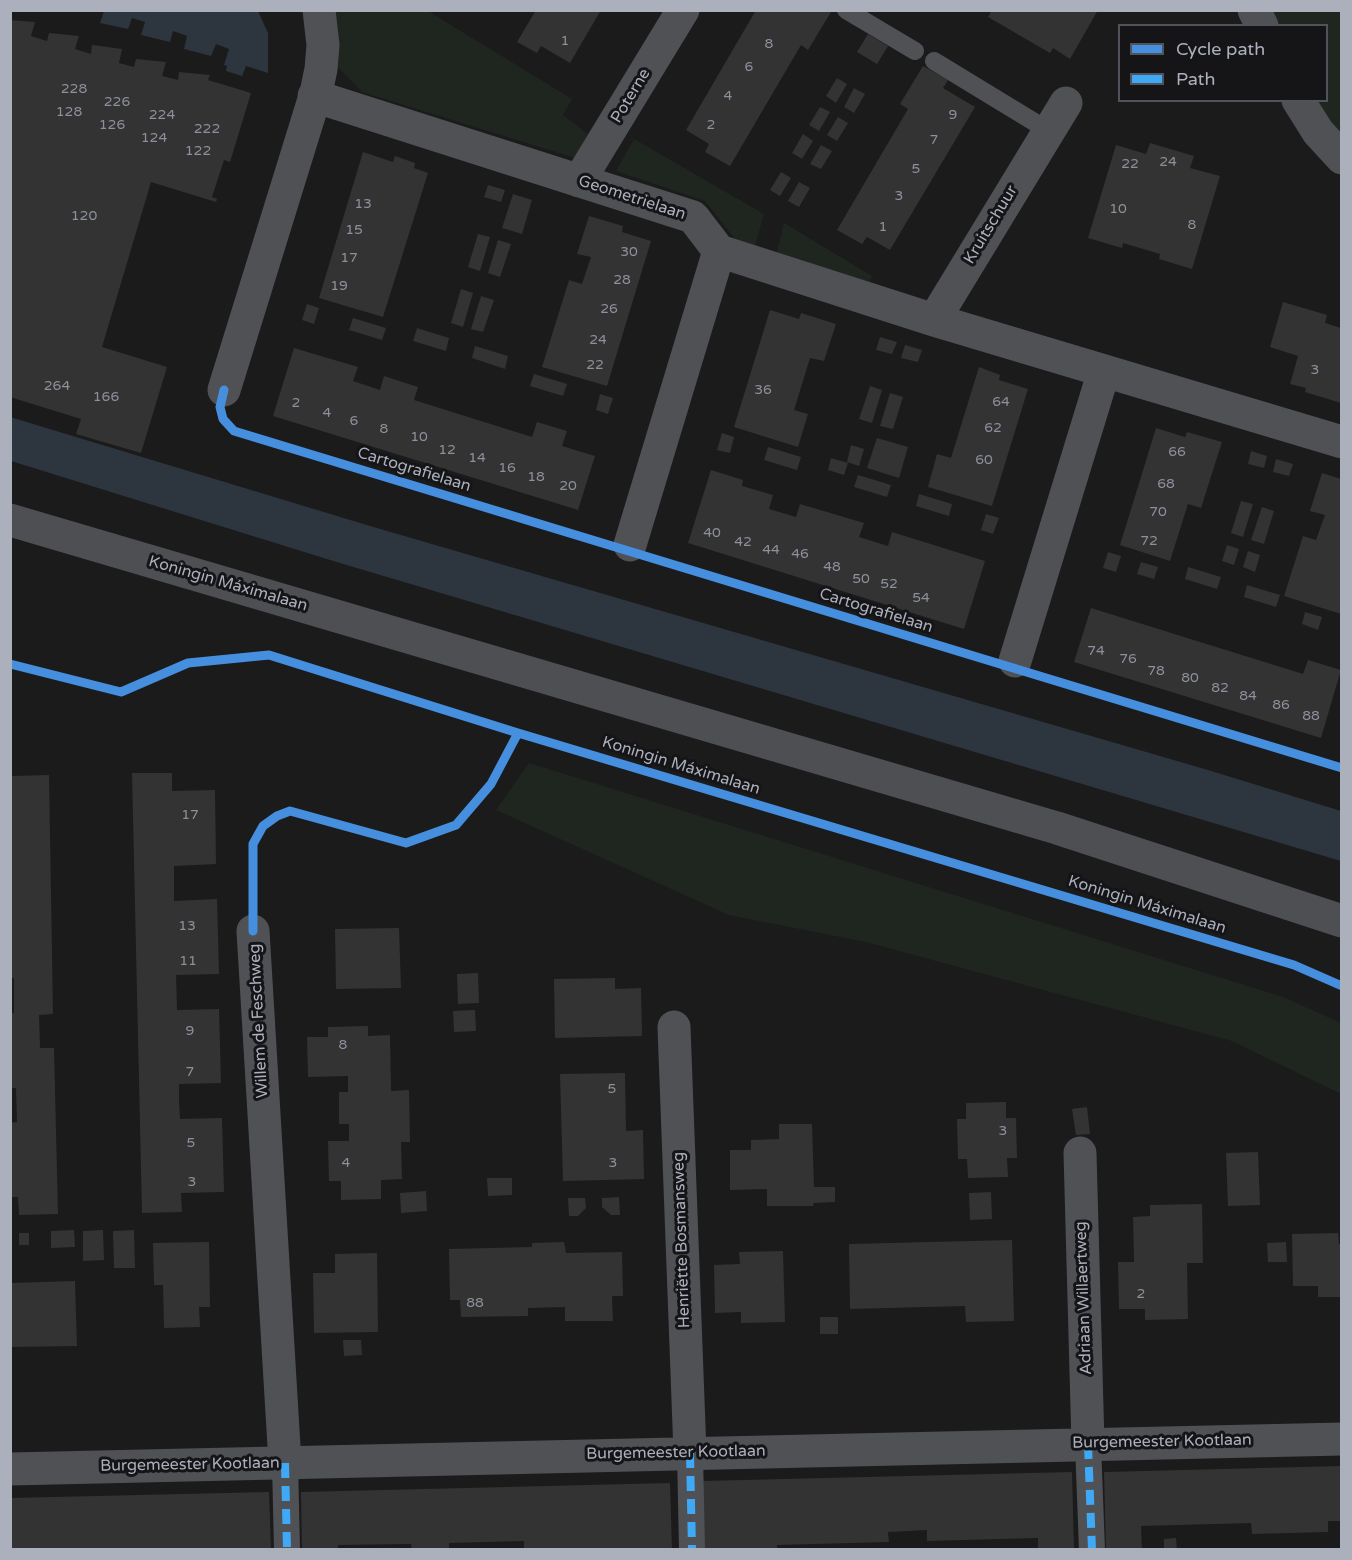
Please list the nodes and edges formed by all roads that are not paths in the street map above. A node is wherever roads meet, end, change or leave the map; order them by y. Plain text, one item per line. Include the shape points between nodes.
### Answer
1 (319, 10) edge
2 (683, 10) edge
3 (846, 10) edge
4 (1254, 10) edge
5 (1261, 24) edge
6 (915, 51) dead end
7 (934, 61) dead end
8 (314, 96) junction
9 (1299, 102) edge
10 (1066, 103) dead end
11 (1049, 131) junction
12 (1341, 158) edge
13 (579, 181) junction
14 (719, 251) junction
15 (934, 320) junction
16 (1104, 371) junction
17 (224, 390) dead end
18 (1341, 442) edge
19 (10, 520) edge
20 (630, 545) dead end
21 (1015, 661) dead end
22 (1341, 921) edge
23 (254, 931) dead end
24 (674, 1027) dead end
25 (1080, 1153) dead end
26 (1341, 1439) edge
27 (1088, 1444) junction
28 (690, 1453) junction
29 (285, 1463) junction
30 (10, 1469) edge
31 (287, 1550) edge
32 (692, 1550) edge
33 (1092, 1550) edge

1 - 8 street via 324,45
2 - 13 street, Poterne
3 - 6 lane
4 - 5 street
7 - 11 lane
8 - 13 street, Geometrielaan
8 - 17 street
9 - 12 street
10 - 11 street, Kruitschuur
11 - 15 street, Kruitschuur
13 - 14 street, Geometrielaan via 693,217
14 - 15 street
14 - 20 street
15 - 16 street
16 - 18 street
16 - 21 street
19 - 22 main road, Koningin Máximalaan via 1046,824
23 - 29 street, Willem de Feschweg
24 - 28 street, Henriëtte Bosmansweg
25 - 27 street, Adriaan Willaertweg
26 - 27 street, Burgemeester Kootlaan
27 - 28 street, Burgemeester Kootlaan
27 - 33 street
28 - 29 street, Burgemeester Kootlaan
28 - 32 street
29 - 30 street, Burgemeester Kootlaan
29 - 31 street

